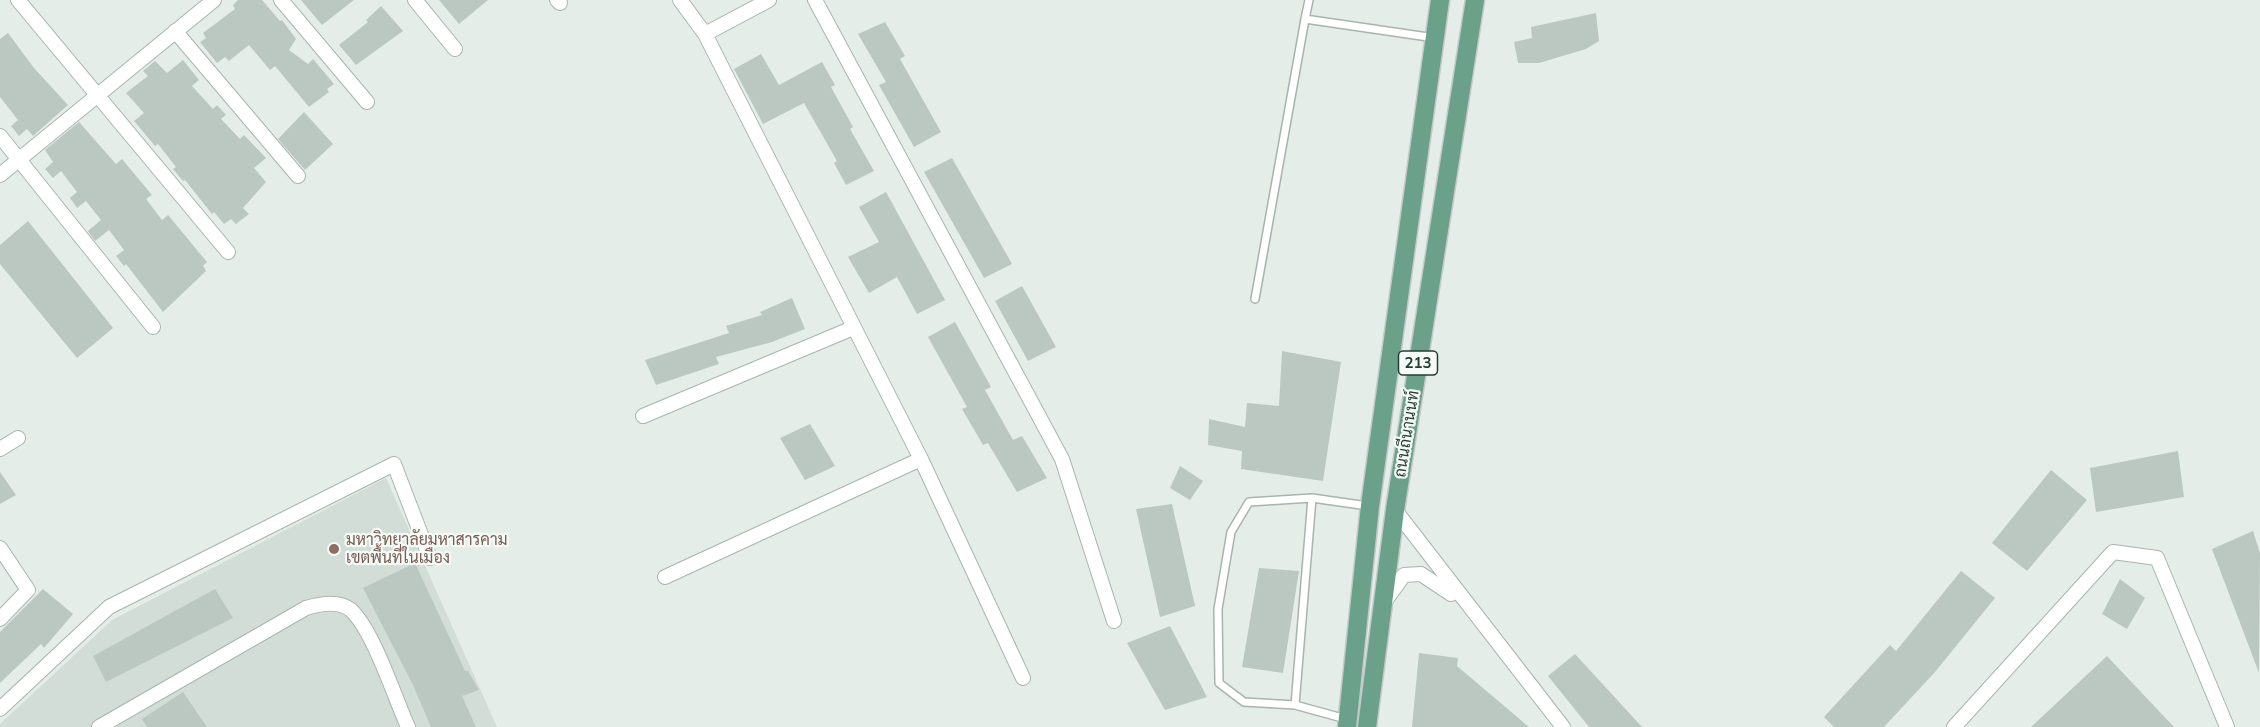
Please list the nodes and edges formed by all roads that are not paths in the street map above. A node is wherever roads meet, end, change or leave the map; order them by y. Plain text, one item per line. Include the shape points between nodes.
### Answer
1 (18, 0) edge
2 (214, 0) edge
3 (281, 0) edge
4 (415, 0) edge
5 (680, 0) edge
6 (769, 0) edge
7 (815, 0) edge
8 (1309, 0) edge
9 (1440, 0) edge
10 (1475, 0) edge
11 (1305, 19) junction
12 (175, 31) junction
13 (705, 34) junction
14 (1435, 38) junction
15 (455, 49) dead end
16 (98, 93) junction
17 (367, 102) dead end
18 (0, 136) edge
19 (19, 159) junction
20 (0, 175) edge
21 (298, 177) dead end
22 (228, 252) dead end
23 (1255, 299) dead end
24 (153, 327) dead end
25 (853, 328) junction
26 (643, 416) dead end
27 (18, 438) dead end
28 (0, 449) edge
29 (921, 459) junction
30 (1312, 498) junction
31 (1370, 506) junction
32 (1395, 510) junction
33 (0, 548) edge
34 (430, 558) dead end
35 (665, 577) dead end
36 (1380, 609) junction
37 (1473, 613) junction
38 (0, 619) edge
39 (1114, 621) dead end
40 (1023, 678) dead end
41 (1295, 705) junction
42 (0, 709) edge
43 (1348, 723) edge
44 (99, 727) edge
45 (408, 727) edge
46 (1367, 727) edge
47 (1563, 727) edge
48 (1954, 727) edge
49 (2227, 727) edge

1 - 16 street
2 - 12 street
3 - 17 street
4 - 15 street
5 - 13 street
6 - 13 street
7 - 39 street via 1062,459
8 - 11 lane
9 - 14 main road, ถนนถีนานนท์ / 213
10 - 32 main road, ถนนถีนานนท์ / 213
11 - 14 lane
11 - 23 lane
12 - 16 street
12 - 21 street
13 - 25 street
14 - 31 main road, ถนนถีนานนท์ / 213
16 - 19 street
16 - 22 street
18 - 19 street
19 - 20 street
19 - 24 street
25 - 26 street
25 - 29 street
27 - 28 street
29 - 35 street
29 - 40 street
30 - 31 lane
30 - 41 lane
30 - 41 lane via 1249,502 1231,532 1218,609 1219,683 1245,702
31 - 43 main road, ถนนถีนานนท์ / 213
32 - 36 main road, ถนนถีนานนท์ / 213
32 - 37 street
33 - 38 street via 28,590
34 - 42 street via 394,464 109,607
36 - 37 street via 1404,575 1420,574 1441,585
36 - 46 main road, ถนนถีนานนท์ / 213
37 - 47 street
41 - 43 lane
44 - 45 street via 306,608 324,603 349,609 366,630
48 - 49 street via 2113,552 2157,558

